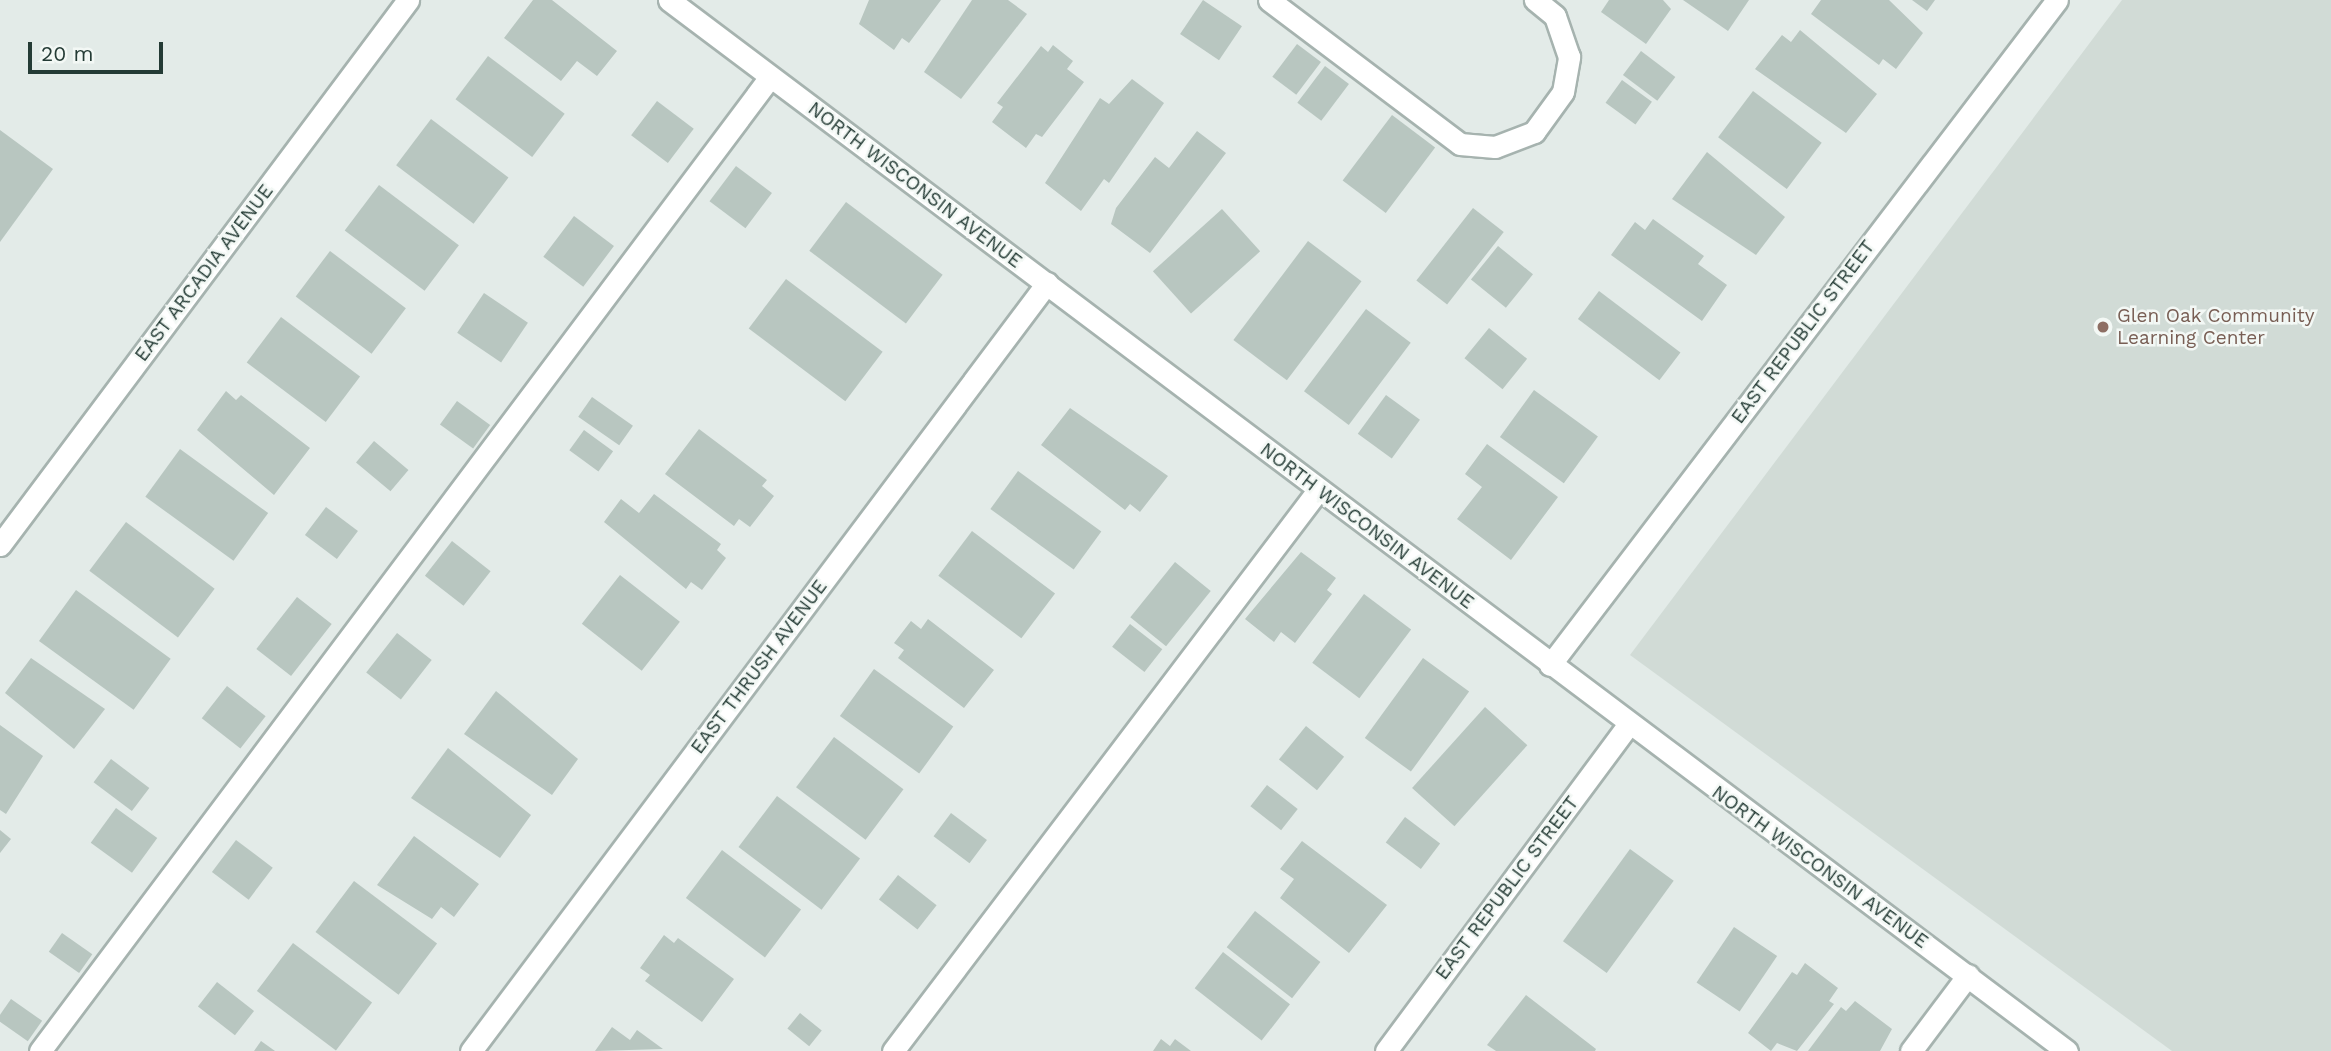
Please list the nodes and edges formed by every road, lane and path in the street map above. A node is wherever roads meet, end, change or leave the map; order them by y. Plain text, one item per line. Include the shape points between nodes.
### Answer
1 (408, 0) edge
2 (669, 0) edge
3 (1269, 0) edge
4 (1535, 0) edge
5 (2057, 0) edge
6 (770, 77) junction
7 (1047, 283) junction
8 (1319, 489) junction
9 (0, 545) edge
10 (1550, 665) junction
11 (1628, 725) junction
12 (1968, 975) junction
13 (40, 1051) edge
14 (471, 1051) edge
15 (893, 1051) edge
16 (1386, 1051) edge
17 (1911, 1051) edge
18 (2067, 1051) edge

1 - 9 street, EAST ARCADIA AVENUE
2 - 6 street, NORTH WISCONSIN AVENUE
3 - 4 street via 1460,144 1495,147 1534,132 1563,92 1569,57 1555,16
5 - 10 street, EAST REPUBLIC STREET
6 - 7 street, NORTH WISCONSIN AVENUE
6 - 13 street
7 - 8 street, NORTH WISCONSIN AVENUE
7 - 14 street, EAST THRUSH AVENUE
8 - 10 street, NORTH WISCONSIN AVENUE
8 - 15 street
10 - 11 street, NORTH WISCONSIN AVENUE
11 - 12 street, NORTH WISCONSIN AVENUE
11 - 16 street, EAST REPUBLIC STREET
12 - 17 street
12 - 18 street, NORTH WISCONSIN AVENUE

